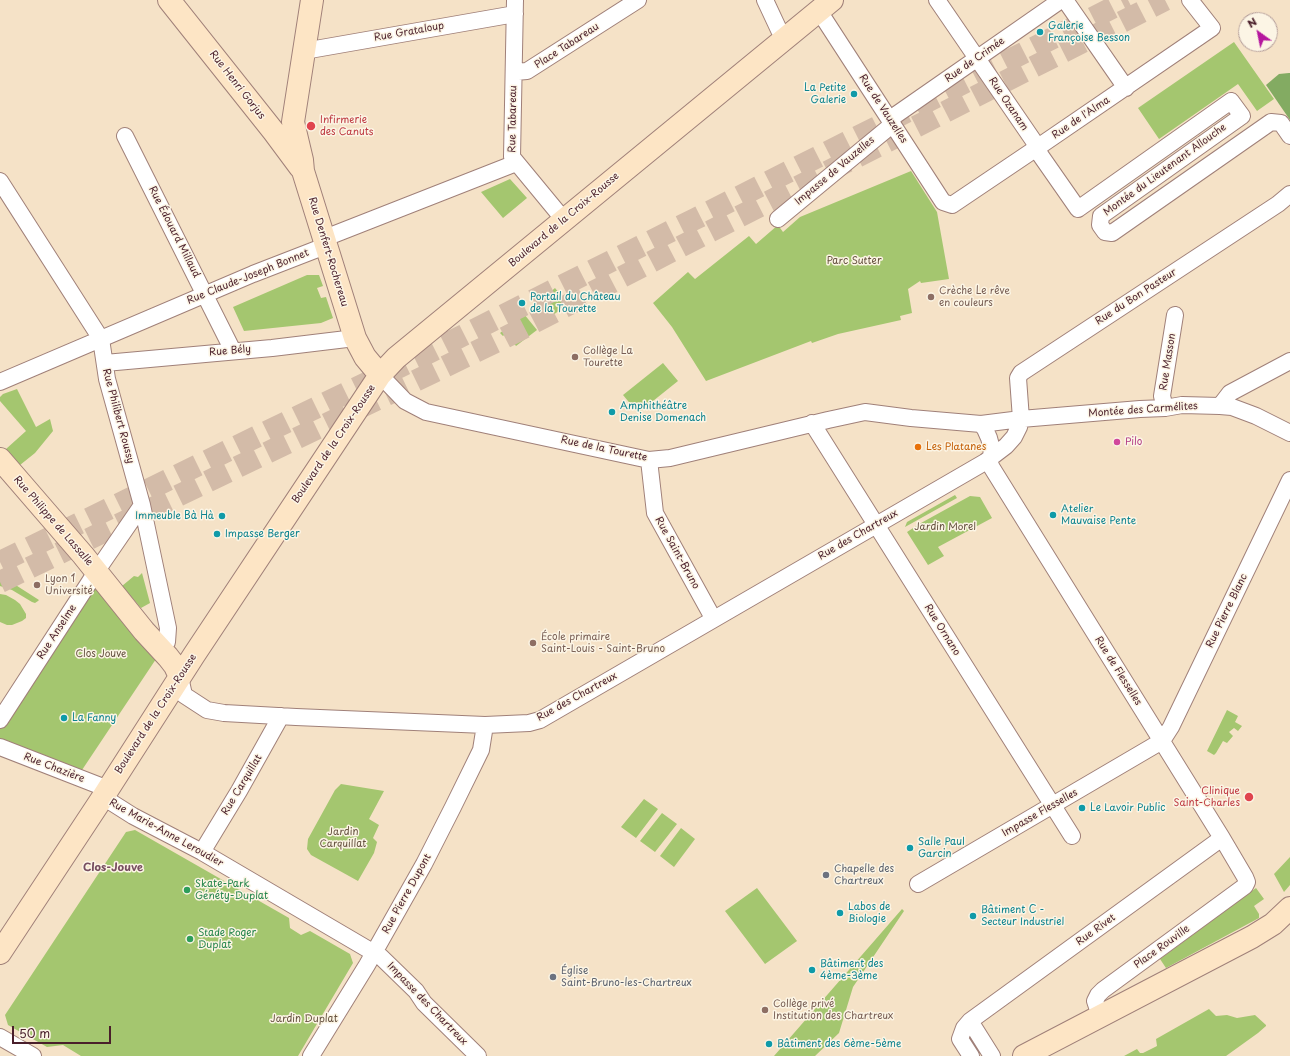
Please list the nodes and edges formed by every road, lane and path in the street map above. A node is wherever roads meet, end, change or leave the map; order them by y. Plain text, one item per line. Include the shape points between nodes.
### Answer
1 (169, 0) edge
2 (312, 0) edge
3 (638, 0) edge
4 (765, 0) edge
5 (937, 0) edge
6 (1061, 0) edge
7 (1065, 0) edge
8 (1190, 0) edge
9 (825, 5) edge
10 (515, 7) edge
11 (785, 39) junction
12 (304, 51) junction
13 (977, 59) junction
14 (515, 72) junction
15 (1126, 88) junction
16 (891, 122) junction
17 (283, 127) junction
18 (125, 136) dead end
19 (1290, 136) edge
20 (1037, 148) junction
21 (516, 163) junction
22 (303, 171) joint
23 (0, 181) edge
24 (1290, 194) edge
25 (949, 204) joint
26 (1078, 208) joint
27 (778, 219) dead end
28 (564, 220) junction
29 (325, 241) junction
30 (205, 294) junction
31 (1176, 315) dead end
32 (355, 338) junction
33 (101, 339) junction
34 (233, 351) junction
35 (1290, 360) edge
36 (104, 363) junction
37 (380, 375) junction
38 (0, 382) edge
39 (1220, 406) junction
40 (1165, 408) junction
41 (1021, 419) junction
42 (812, 423) junction
43 (981, 424) junction
44 (1290, 433) edge
45 (992, 456) junction
46 (0, 459) edge
47 (649, 460) junction
48 (1290, 480) edge
49 (142, 505) junction
50 (875, 524) junction
51 (96, 572) junction
52 (713, 618) junction
53 (160, 649) junction
54 (180, 677) junction
55 (281, 716) junction
56 (0, 720) edge
57 (485, 725) junction
58 (1162, 741) junction
59 (0, 747) edge
60 (106, 793) junction
61 (1052, 806) junction
62 (1072, 836) dead end
63 (1222, 838) junction
64 (202, 852) junction
65 (918, 884) dead end
66 (1245, 886) joint
67 (1290, 908) edge
68 (0, 953) edge
69 (374, 953) junction
70 (1101, 1016) junction
71 (970, 1021) junction
72 (0, 1037) edge
73 (33, 1056) edge
74 (311, 1056) edge
75 (478, 1056) edge
76 (971, 1056) edge
77 (992, 1056) edge
78 (1024, 1056) edge

1 - 17 main road, Rue Henri Gorjus
2 - 12 main road
3 - 14 street, Place Tabareau via 527,72
4 - 11 street
5 - 13 street, Rue Ozanam
6 - 13 street, Rue de Crimée
7 - 15 street
8 - 15 street, Rue de l'Alma via 1212,28
9 - 11 main road, Boulevard de la Croix-Rousse
9 - 16 street, Rue de Vauzelles
10 - 12 street, Rue Grataloup
10 - 14 street
11 - 28 main road, Boulevard de la Croix-Rousse
12 - 17 main road
13 - 16 street, Rue de Crimée
13 - 20 street, Rue Ozanam
14 - 21 street, Rue Tabareau via 512,157
15 - 20 street, Rue de l'Alma
16 - 25 street, Rue de Vauzelles via 943,202
16 - 27 street, Impasse de Vauzelles
17 - 22 main road, Rue Henri Gorjus
18 - 30 street, Rue Édouard Millaud
19 - 26 street, Montée du Lieutenant Allouche via 1281,123 1271,122 1112,233 1105,232 1100,225 1101,216 1242,116 1230,101
20 - 25 street, Rue de l'Alma via 952,205
20 - 26 street, Rue Ozanam
21 - 28 street, Rue Tabareau
21 - 29 street, Rue Claude-Joseph Bonnet via 330,236
22 - 29 main road, Rue Denfert-Rochereau
23 - 33 street, Rue Philibert Roussy
24 - 41 street, Rue du Bon Pasteur via 1020,373 1018,378
28 - 37 main road, Boulevard de la Croix-Rousse via 396,358
29 - 30 street, Rue Claude-Joseph Bonnet via 320,248
29 - 32 main road, Rue Denfert-Rochereau
30 - 33 street, Rue Claude-Joseph Bonnet
30 - 34 street, Rue Édouard Millaud
31 - 40 street, Rue Masson via 1162,396
32 - 34 street, Rue Bély
32 - 37 main road, Rue Denfert-Rochereau via 365,357
33 - 36 street, Rue Philibert Roussy
33 - 38 street, Rue Claude-Joseph Bonnet
34 - 36 street, Rue Bély
35 - 39 street via 1230,393
36 - 49 street, Rue Philibert Roussy
37 - 47 street, Rue de la Tourette via 405,401 426,412
37 - 54 main road, Boulevard de la Croix-Rousse
39 - 40 street, Montée des Carmélites via 1182,405
39 - 44 street, Montée des Carmélites via 1256,416
40 - 41 street, Montée des Carmélites
41 - 43 street, Montée des Carmélites
41 - 45 street, Rue des Chartreux via 1014,437
42 - 43 street, Rue de la Tourette via 865,412
42 - 47 street, Rue de la Tourette via 670,458
42 - 50 street, Rue Ornano
43 - 45 street, Rue de Flesselles via 990,438
45 - 50 street, Rue des Chartreux via 945,486
45 - 58 street, Rue de Flesselles via 992,468
46 - 51 main road, Rue Philippe de Lassalle
47 - 52 street, Rue Saint-Bruno via 655,513
48 - 58 street, Rue Pierre Blanc
49 - 51 street, Rue Anselme
49 - 53 street, Rue Philibert Roussy via 168,628 167,642
50 - 52 street, Rue des Chartreux
50 - 61 street, Rue Ornano
51 - 53 main road, Rue Philippe de Lassalle
51 - 56 street, Rue Anselme
52 - 57 street, Rue des Chartreux via 540,720
53 - 54 main road, Rue Philippe de Lassalle via 175,666
54 - 55 street, Rue des Chartreux via 184,695 207,710
54 - 60 main road, Boulevard de la Croix-Rousse
55 - 57 street, Rue des Chartreux
55 - 64 street, Rue Carquillat
57 - 69 street, Rue Pierre Dupont via 473,768 424,864
58 - 61 street, Impasse Flesselles
58 - 63 street, Rue de Flesselles
59 - 60 street, Rue Chazière
60 - 64 street, Rue Marie-Anne Leroudier via 133,816
60 - 68 main road, Boulevard de la Croix-Rousse
61 - 62 street, Rue Ornano
61 - 65 street, Impasse Flesselles
63 - 66 street, Rue de Flesselles via 1246,877
63 - 71 street, Rue Rivet
64 - 69 street, Rue Marie-Anne Leroudier
66 - 70 street, Place Rouville via 1103,990 1095,1001
67 - 70 main road via 1273,924 1252,937
69 - 74 street, Rue Pierre Dupont
69 - 75 street, Impasse des Chartreux via 382,957
70 - 78 main road
71 - 76 street via 960,1039
71 - 77 street
72 - 73 street

